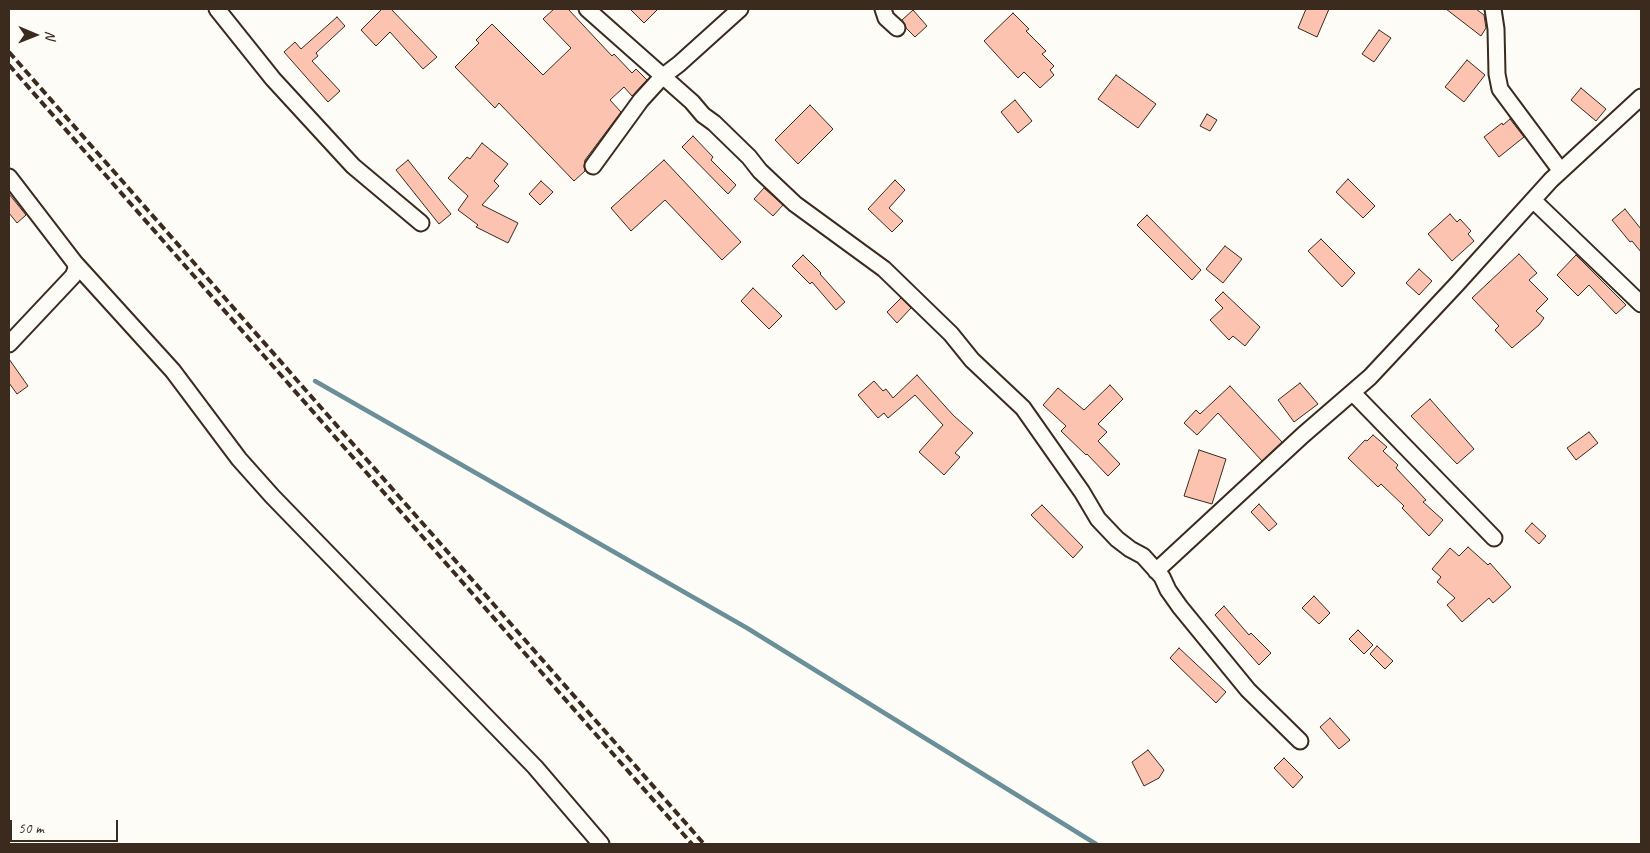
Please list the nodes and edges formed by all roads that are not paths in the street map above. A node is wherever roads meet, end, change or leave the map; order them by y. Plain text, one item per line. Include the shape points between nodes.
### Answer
1 (217, 9) edge
2 (587, 9) edge
3 (740, 9) edge
4 (883, 9) edge
5 (1493, 9) edge
6 (897, 28) dead end
7 (662, 77) junction
8 (1641, 97) edge
9 (593, 166) dead end
10 (1561, 171) junction
11 (9, 177) edge
12 (1533, 200) junction
13 (421, 223) dead end
14 (75, 263) junction
15 (1641, 304) edge
16 (9, 344) edge
17 (1353, 393) junction
18 (1494, 538) dead end
19 (1156, 571) junction
20 (1300, 742) dead end
21 (601, 844) edge

1 - 13 street via 273,79 353,166
2 - 7 street
3 - 7 street
4 - 6 street via 886,18
5 - 10 street via 1500,89
7 - 9 street via 641,100
7 - 19 street via 714,123 795,204 884,269 951,334 972,360 1023,408 1098,519
8 - 10 street
10 - 12 street
11 - 14 street
12 - 15 street
12 - 17 street
14 - 16 street via 73,276
14 - 21 street via 173,371 239,459 272,496 535,767
17 - 18 street
17 - 19 street
19 - 20 street via 1180,608 1248,690

